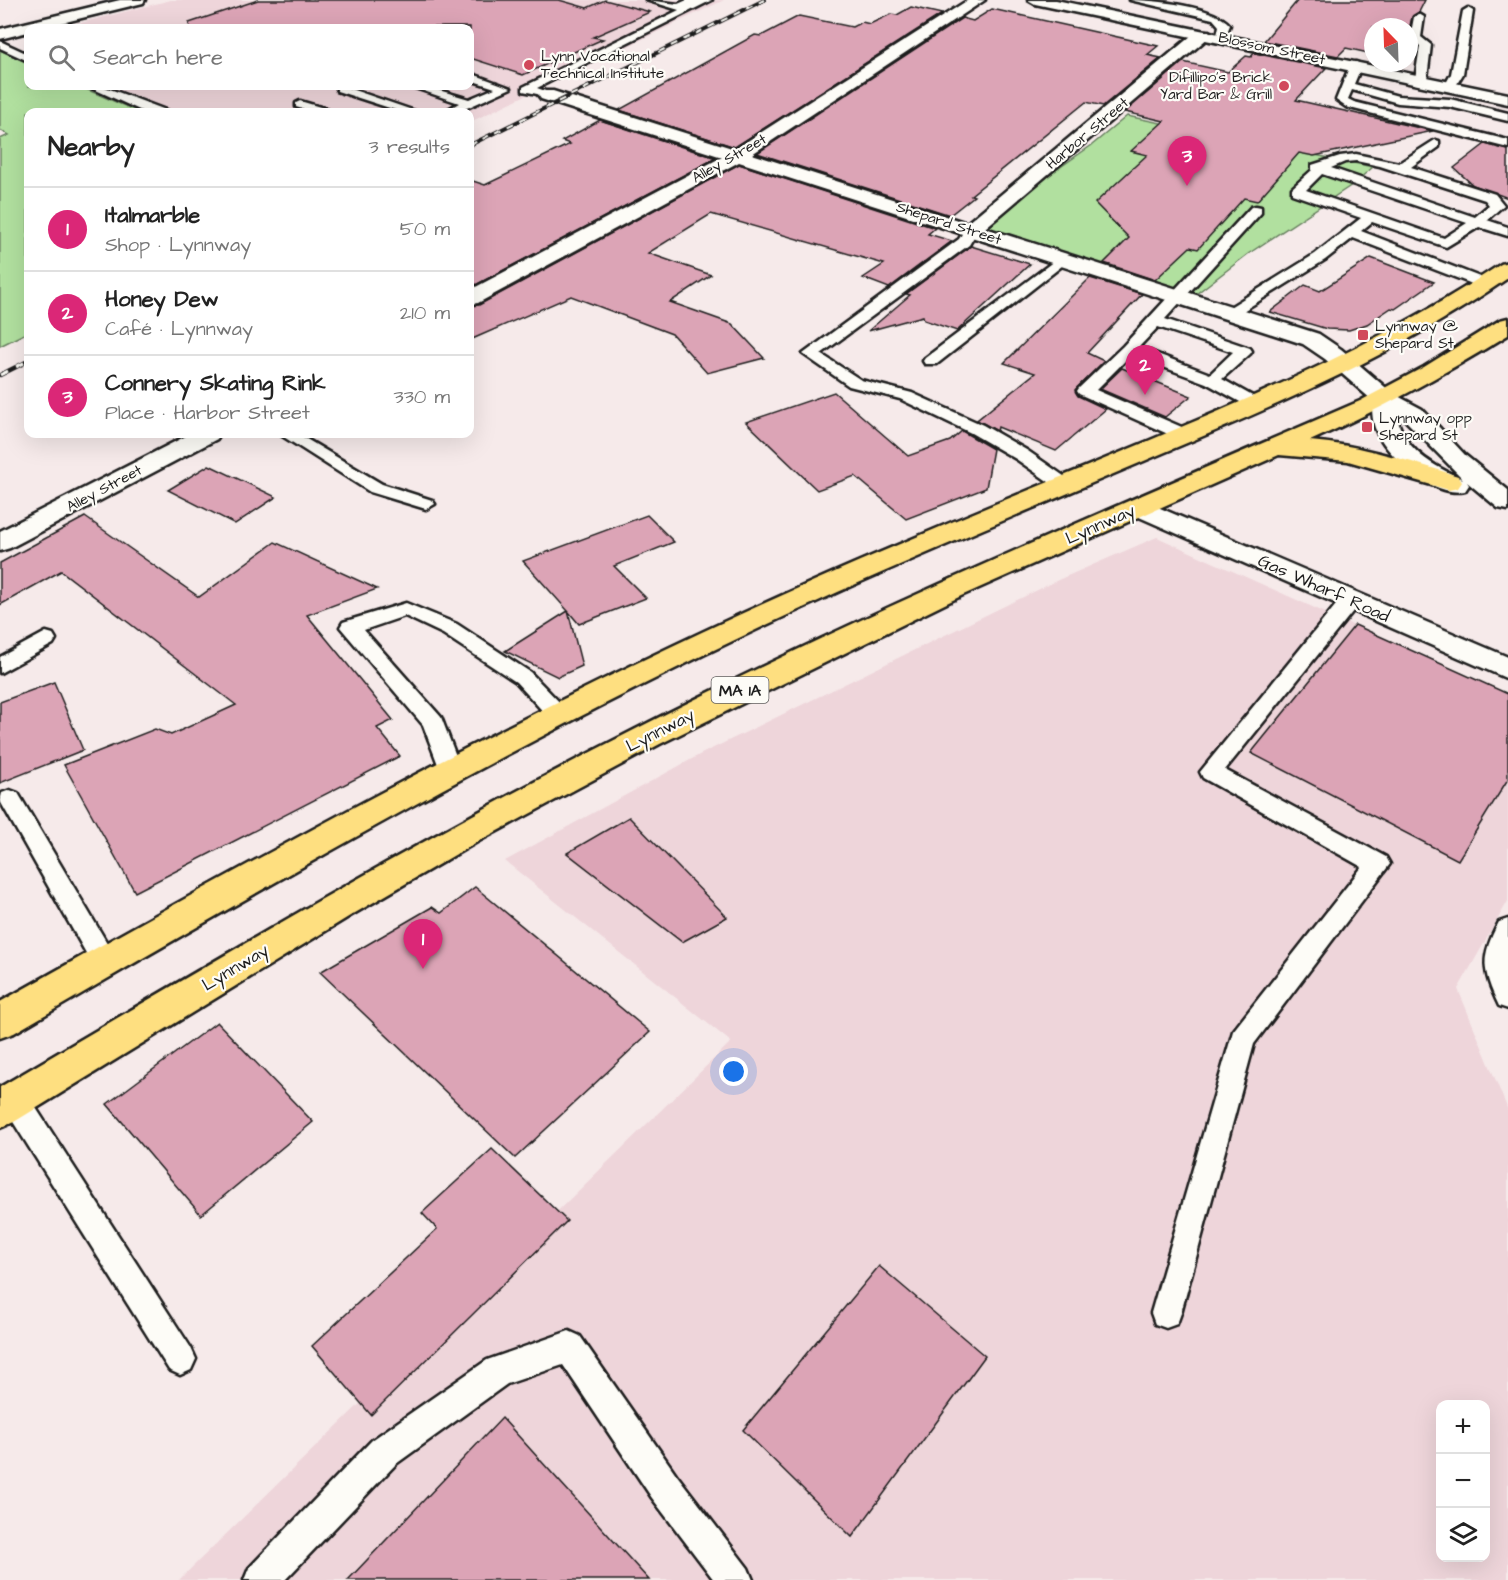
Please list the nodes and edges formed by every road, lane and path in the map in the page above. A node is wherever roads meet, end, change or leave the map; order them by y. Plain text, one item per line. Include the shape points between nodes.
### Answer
1 (85, 0) edge
2 (138, 0) edge
3 (651, 0) edge
4 (695, 0) edge
5 (707, 0) edge
6 (978, 0) edge
7 (1035, 0) edge
8 (1133, 0) edge
9 (1468, 11) dead end
10 (1116, 16) junction
11 (1419, 17) dead end
12 (0, 21) edge
13 (41, 24) edge
14 (24, 28) edge
15 (0, 34) edge
16 (1211, 36) junction
17 (0, 44) edge
18 (24, 56) edge
19 (1356, 65) junction
20 (474, 77) edge
21 (1421, 79) junction
22 (1346, 85) junction
23 (1451, 85) junction
24 (103, 90) edge
25 (347, 90) edge
26 (428, 90) edge
27 (547, 95) joint
28 (1508, 99) edge
29 (470, 103) junction
30 (300, 105) dead end
31 (146, 108) edge
32 (310, 108) edge
33 (400, 108) edge
34 (458, 108) edge
35 (1508, 117) edge
36 (1436, 144) dead end
37 (1508, 144) edge
38 (737, 156) junction
39 (1317, 168) junction
40 (1401, 168) junction
41 (1256, 210) dead end
42 (1370, 217) junction
43 (1476, 223) junction
44 (971, 230) junction
45 (1350, 232) junction
46 (1508, 232) edge
47 (1062, 259) junction
48 (1508, 268) edge
49 (1485, 284) junction
50 (474, 296) edge
51 (1179, 296) junction
52 (1230, 313) junction
53 (1156, 321) junction
54 (1508, 325) edge
55 (1128, 349) junction
56 (931, 361) dead end
57 (1345, 364) junction
58 (1212, 381) junction
59 (1384, 398) junction
60 (1257, 405) junction
61 (1185, 435) junction
62 (200, 438) edge
63 (293, 438) edge
64 (1265, 452) junction
65 (1449, 482) junction
66 (1065, 485) junction
67 (1507, 502) edge
68 (426, 504) dead end
69 (1139, 507) junction
70 (0, 542) edge
71 (1351, 600) junction
72 (46, 639) dead end
73 (0, 666) edge
74 (1508, 669) edge
75 (558, 714) junction
76 (450, 769) junction
77 (10, 799) dead end
78 (1508, 929) edge
79 (104, 961) junction
80 (1508, 999) edge
81 (0, 1021) edge
82 (8, 1105) edge
83 (1166, 1313) dead end
84 (180, 1359) dead end
85 (261, 1580) edge
86 (736, 1580) edge

1 - 12 street
2 - 13 street
3 - 4 lane via 679,7
5 - 27 lane via 527,89
6 - 38 street, Alley Street
7 - 10 street, Blossom Street
8 - 10 lane
8 - 16 lane via 1216,18 1225,25
9 - 23 lane via 1457,74
10 - 16 street, Blossom Street
11 - 21 lane via 1415,38 1426,45
14 - 15 street
16 - 19 street, Blossom Street
16 - 44 street, Harbor Street
17 - 18 lane
19 - 21 street, Blossom Street
19 - 22 lane
20 - 29 lane via 505,88
21 - 23 street, Blossom Street
22 - 35 lane via 1398,99 1450,103
22 - 37 lane via 1342,100 1350,105
23 - 28 street, Blossom Street
24 - 31 lane
25 - 33 lane
26 - 29 lane
27 - 38 street, Shepard Street
29 - 34 lane
30 - 32 lane
36 - 40 lane
38 - 44 street, Shepard Street
38 - 50 street, Alley Street
39 - 40 lane via 1359,158
39 - 42 lane via 1297,191
39 - 43 lane
40 - 43 lane via 1496,201 1497,205
41 - 51 lane
42 - 43 lane via 1446,243
42 - 45 lane
43 - 46 lane
44 - 47 street, Shepard Street
44 - 66 lane via 964,242 811,354 855,383 906,396 977,429
45 - 49 lane
45 - 52 lane via 1320,257
47 - 51 street, Shepard Street
47 - 56 lane
48 - 49 highway
49 - 57 highway
51 - 52 street, Shepard Street
51 - 53 lane
52 - 57 street, Shepard Street via 1311,339
53 - 55 lane
53 - 58 lane via 1244,351
54 - 59 highway, Lynnway / MA 1A
55 - 58 lane
55 - 61 lane via 1085,391
57 - 59 street
57 - 60 highway
58 - 60 lane
59 - 64 highway, Lynnway / MA 1A
59 - 65 street via 1385,421 1392,437 1423,468
59 - 67 street via 1413,414 1456,460
60 - 61 highway
61 - 66 highway
62 - 70 street, Alley Street
63 - 68 lane via 376,488
64 - 65 highway via 1301,448 1345,452
64 - 69 highway, Lynnway / MA 1A
65 - 67 street
66 - 75 highway via 821,589
69 - 71 street, Gas Wharf Road
69 - 82 highway, Lynnway / MA 1A via 877,624 593,765 337,906
71 - 74 street, Gas Wharf Road
71 - 83 lane via 1211,772 1378,864 1242,1039
72 - 73 lane
75 - 76 highway
75 - 76 lane via 523,677 450,629 406,609 350,627 433,722
76 - 79 highway
77 - 79 lane
78 - 80 lane via 1495,953 1497,976
79 - 81 highway
82 - 84 lane
85 - 86 lane via 384,1452 498,1371 569,1347 664,1486

